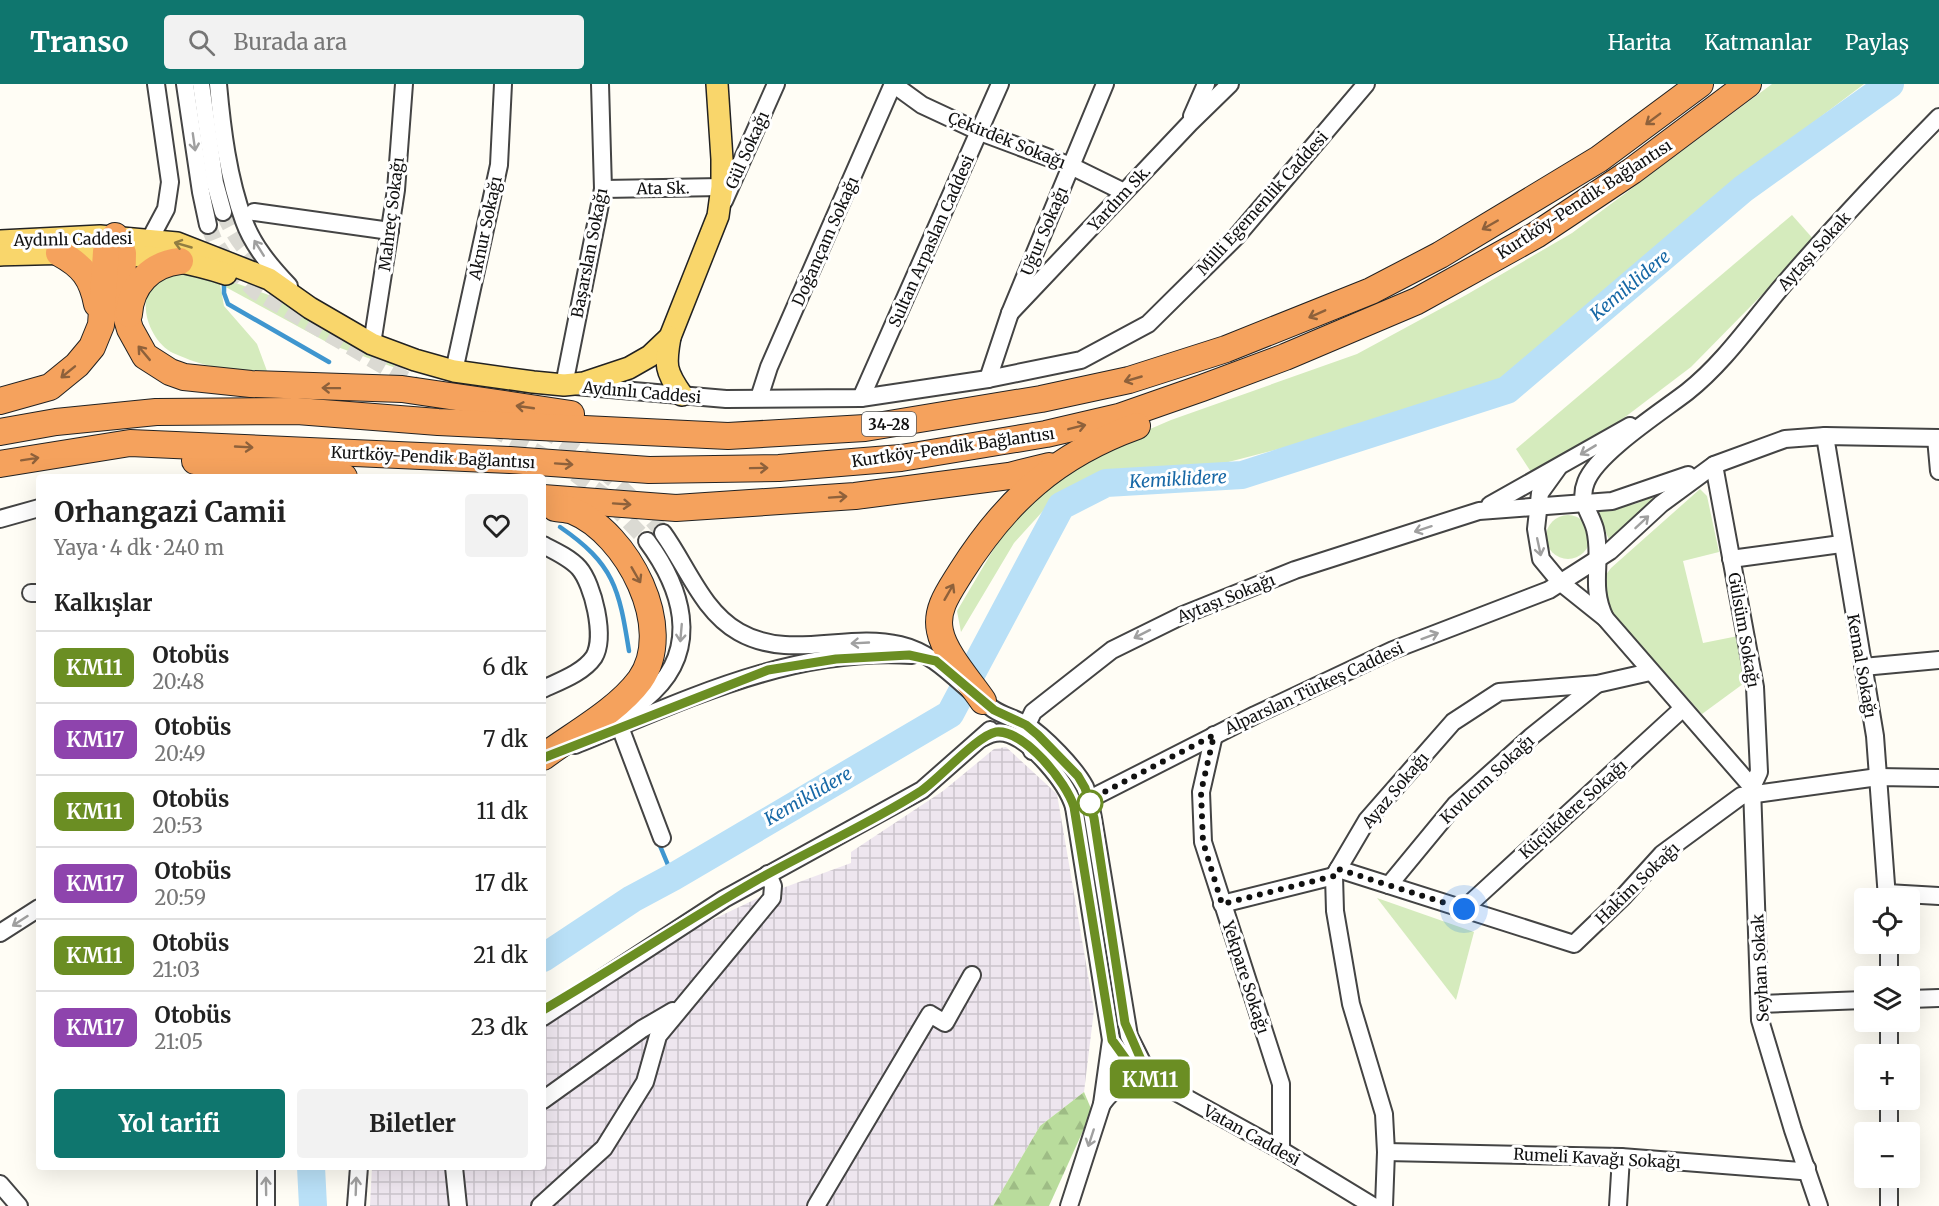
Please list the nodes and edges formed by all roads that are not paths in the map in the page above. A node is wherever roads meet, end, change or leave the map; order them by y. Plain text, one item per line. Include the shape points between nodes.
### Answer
1 (156, 84) edge
2 (185, 84) edge
3 (201, 84) edge
4 (218, 84) edge
5 (404, 84) edge
6 (502, 84) edge
7 (600, 84) edge
8 (717, 84) edge
9 (776, 84) edge
10 (893, 84) edge
11 (1000, 84) edge
12 (1105, 84) edge
13 (1206, 84) edge
14 (1230, 84) edge
15 (1366, 84) edge
16 (1700, 84) edge
17 (1748, 84) edge
18 (1939, 117) edge
19 (1190, 123) junction
20 (980, 132) junction
21 (1071, 166) junction
22 (722, 187) junction
23 (603, 189) junction
24 (1124, 192) junction
25 (223, 212) tunnel mouth
26 (254, 212) dead end
27 (718, 216) junction
28 (208, 225) tunnel mouth
29 (390, 231) junction
30 (0, 241) edge
31 (115, 247) junction
32 (162, 252) junction
33 (59, 253) junction
34 (0, 255) edge
35 (310, 308) junction
36 (1010, 313) junction
37 (1369, 322) junction
38 (101, 325) junction
39 (130, 329) junction
40 (670, 337) junction
41 (372, 344) junction
42 (454, 371) junction
43 (988, 379) junction
44 (564, 385) junction
45 (1693, 387) junction
46 (682, 395) junction
47 (759, 398) junction
48 (861, 398) junction
49 (0, 401) edge
50 (0, 432) edge
51 (728, 436) junction
52 (1825, 436) junction
53 (1937, 438) edge
54 (60, 454) junction
55 (1072, 457) junction
56 (0, 464) edge
57 (1714, 465) junction
58 (1558, 468) junction
59 (1939, 471) edge
60 (315, 474) edge
61 (546, 498) edge
62 (1583, 504) junction
63 (1538, 506) junction
64 (546, 507) edge
65 (36, 509) edge
66 (1479, 511) junction
67 (0, 519) edge
68 (663, 532) tunnel mouth
69 (647, 541) tunnel mouth
70 (1841, 544) junction
71 (546, 548) edge
72 (1597, 559) junction
73 (1731, 559) junction
74 (1560, 582) junction
75 (1605, 618) junction
76 (941, 654) junction
77 (1939, 660) edge
78 (1863, 667) junction
79 (1650, 672) junction
80 (1597, 684) junction
81 (546, 688) edge
82 (988, 706) junction
83 (1682, 709) junction
84 (1029, 718) junction
85 (620, 727) junction
86 (1214, 735) junction
87 (982, 738) junction
88 (573, 746) junction
89 (1032, 751) junction
90 (546, 755) edge
91 (546, 756) edge
92 (1878, 777) junction
93 (1939, 778) edge
94 (1753, 790) junction
95 (1082, 803) junction
96 (662, 838) dead end
97 (1336, 872) junction
98 (768, 874) junction
99 (1389, 885) junction
100 (1886, 888) edge
101 (1920, 896) edge
102 (1939, 896) edge
103 (1222, 904) junction
104 (1464, 909) junction
105 (36, 910) edge
106 (0, 933) edge
107 (609, 972) junction
108 (972, 975) dead end
109 (1920, 999) edge
110 (1939, 999) edge
111 (1854, 1000) edge
112 (1760, 1004) junction
113 (684, 1005) junction
114 (546, 1008) edge
115 (546, 1015) edge
116 (1112, 1040) junction
117 (1163, 1086) junction
118 (546, 1098) edge
119 (1102, 1104) junction
120 (1281, 1150) junction
121 (1386, 1152) junction
122 (1621, 1157) junction
123 (1807, 1168) junction
124 (266, 1170) edge
125 (358, 1170) edge
126 (454, 1170) edge
127 (1334, 1182) junction
128 (0, 1184) edge
129 (1076, 1184) junction
130 (1889, 1188) edge
131 (19, 1206) edge
132 (266, 1206) edge
133 (356, 1206) edge
134 (458, 1206) edge
135 (540, 1206) edge
136 (816, 1206) edge
137 (1069, 1206) edge
138 (1079, 1206) edge
139 (1348, 1206) edge
140 (1372, 1206) edge
141 (1384, 1206) edge
142 (1618, 1206) edge
143 (1819, 1206) edge
144 (1889, 1206) edge

1 - 32 street via 170,182
2 -> 28 street
3 - 25 street
35 -> 4 street via 270,265 244,222 221,119
5 - 29 street, Mahreç Sokağı
6 - 42 street, Aknur Sokağı via 499,165
7 - 23 street, Başarslan Sokağı
8 - 22 main road
9 - 27 street, Gül Sokağı
10 - 20 street, Çekirdek Sokağı via 922,105
10 - 47 street, Doğançam Sokağı
11 - 20 street, Sultan Arpaslan Caddesi
12 - 21 street, Uğur Sokağı
13 - 19 street
14 - 19 street, Yardım Sk.
15 - 43 street, Milli Egemenlik Caddesi via 1236,237 1148,324 1081,360
16 -> 51 highway, Kurtköy-Pendik Bağlantısı / 34-28 via 1599,159 1440,255 1371,291 1226,349 1128,380 1041,399 865,428
17 - 37 highway, Kurtköy-Pendik Bağlantısı / 34-28 via 1632,171 1536,235 1417,301
18 - 45 street, Aytaşı Sokak
19 - 24 street, Yardım Sk.
20 - 21 street, Çekirdek Sokağı
20 - 48 street, Sultan Arpaslan Caddesi
21 - 24 street, Çekirdek Sokağı
21 - 36 street, Uğur Sokağı
22 - 23 street, Ata Sk.
22 - 27 main road
23 - 44 street, Başarslan Sokağı
24 - 36 street, Yardım Sk.
26 - 29 street
27 - 40 main road
29 - 41 street, Mahreç Sokağı
30 - 31 main road, Aydınlı Caddesi
31 - 32 main road, Aydınlı Caddesi
31 - 33 main road, Aydınlı Caddesi
31 - 38 highway
31 - 39 highway via 122,302
32 - 35 main road, Aydınlı Caddesi
35 -> 32 main road, Aydınlı Caddesi via 269,279 189,247
32 - 39 highway via 161,266 138,285 129,307
33 - 34 main road, Aydınlı Caddesi
33 - 38 highway via 88,274
35 - 41 main road, Aydınlı Caddesi
36 - 43 street, Uğur Sokağı
54 -> 37 highway, Kurtköy-Pendik Bağlantısı / 34-28 via 130,443 649,470 780,468 901,458 1046,434 1119,417
37 - 55 highway via 1252,386 1120,432
38 -> 49 highway via 85,356 50,387
51 -> 39 highway via 402,389 297,387 184,377 145,356
40 - 44 main road via 650,356 629,368 584,383
40 - 46 main road via 665,361 669,376
41 - 42 main road, Aydınlı Caddesi
42 - 44 main road, Aydınlı Caddesi
43 - 48 street, Aydınlı Caddesi
44 - 46 street, Aydınlı Caddesi
45 -> 58 street
45 - 62 street via 1604,457 1585,483
46 - 47 street, Aydınlı Caddesi
47 - 48 street, Aydınlı Caddesi
50 - 51 highway, Kurtköy-Pendik Bağlantısı / 34-28 via 156,412 297,411
52 - 53 street
52 - 57 street via 1785,440
52 - 70 street, Kemal Sokağı
53 - 59 street
56 -> 54 highway, Kurtköy-Pendik Bağlantısı / 34-28
54 - 60 highway via 171,459
61 -> 55 highway via 676,508 855,496 1009,476
76 -> 55 highway via 941,608 983,537 1027,489
57 - 62 street via 1631,496
72 -> 57 street via 1680,488
57 - 73 street, Gülsüm Sokağı
58 - 63 street via 1543,486
58 - 66 street
62 - 63 street
62 - 72 street via 1595,529
63 - 66 street
63 -> 74 street via 1537,545 1545,565
64 -> 90 highway via 573,510 597,526 616,546 638,576 653,635 647,667 639,680 609,710
65 - 67 street
66 -> 84 street, Aytaşı Sokağı via 1295,570 1146,631 1113,650
76 -> 68 street via 871,642 781,646 741,633 726,623 701,595
69 -> 88 street via 664,564 680,606 678,650 653,693
70 - 73 street
70 - 78 street, Kemal Sokağı
71 - 81 street via 571,561 586,579 595,606 599,640 593,658 574,674
72 - 74 street
72 - 75 street via 1597,598
73 - 94 street, Gülsüm Sokağı via 1755,687 1759,772
74 - 75 street
86 -> 74 street, Alparslan Türkeş Caddesi via 1393,650 1517,604
75 - 79 street
76 - 82 highway
76 - 85 street via 789,665 749,675
77 - 78 street
78 - 92 street, Kemal Sokağı
79 - 80 street, Ayaz Sokağı
79 - 83 street
80 - 97 street, Ayaz Sokağı via 1499,692 1453,722 1367,820
80 - 99 street, Kıvılcım Sokağı via 1455,805
82 - 84 street
82 - 87 street via 995,724
83 - 94 street
83 - 104 street, Küçükdere Sokağı
84 - 89 street via 1026,739
84 - 95 street via 1078,776
85 - 88 street
85 - 96 street
86 - 95 street, Alparslan Türkeş Caddesi
86 - 103 street, Yekpare Sokağı via 1201,792 1203,842
87 - 89 street, Vatan Caddesi via 1004,733
87 - 98 street via 922,790
88 - 91 street
89 - 95 street, Vatan Caddesi
92 - 93 street, Hakim Sokağı
92 - 94 street, Hakim Sokağı
92 - 100 street, Kemal Sokağı
94 - 104 street, Hakim Sokağı via 1662,854 1574,944
94 - 112 street, Seyhan Sokak
95 - 116 street, Vatan Caddesi
95 - 117 street via 1125,1023 1142,1062
97 - 99 street, Hakim Sokağı
97 - 103 street
97 - 121 street via 1335,910 1351,1004 1384,1114
98 - 107 street
98 - 113 street via 774,885 772,898
99 - 104 street, Hakim Sokağı
101 - 102 street
103 - 120 street, Yekpare Sokağı via 1281,1084
105 -> 106 street
107 - 114 street
107 - 115 street
108 - 136 street via 945,1023 930,1014
109 - 110 street
111 - 112 street
112 - 123 street, Seyhan Sokak via 1761,1020
113 - 118 street via 642,1029
113 - 135 street via 658,1036 645,1082 604,1148
116 - 117 street, Vatan Caddesi via 1130,1065
116 - 119 street
117 - 119 street via 1145,1081 1123,1084 1112,1090
117 - 120 street, Vatan Caddesi
119 -> 129 street
120 - 127 street, Vatan Caddesi
121 - 122 street, Rumeli Kavağı Sokağı
121 - 141 street
122 - 123 street, Rumeli Kavağı Sokağı via 1800,1171
122 - 142 street
123 - 143 street, Seyhan Sokak
132 -> 124 street
133 -> 125 street
126 - 134 street
127 - 139 street via 1346,1195
127 - 140 street, Vatan Caddesi
128 - 131 street
129 - 137 street
129 - 138 street
130 - 144 street

